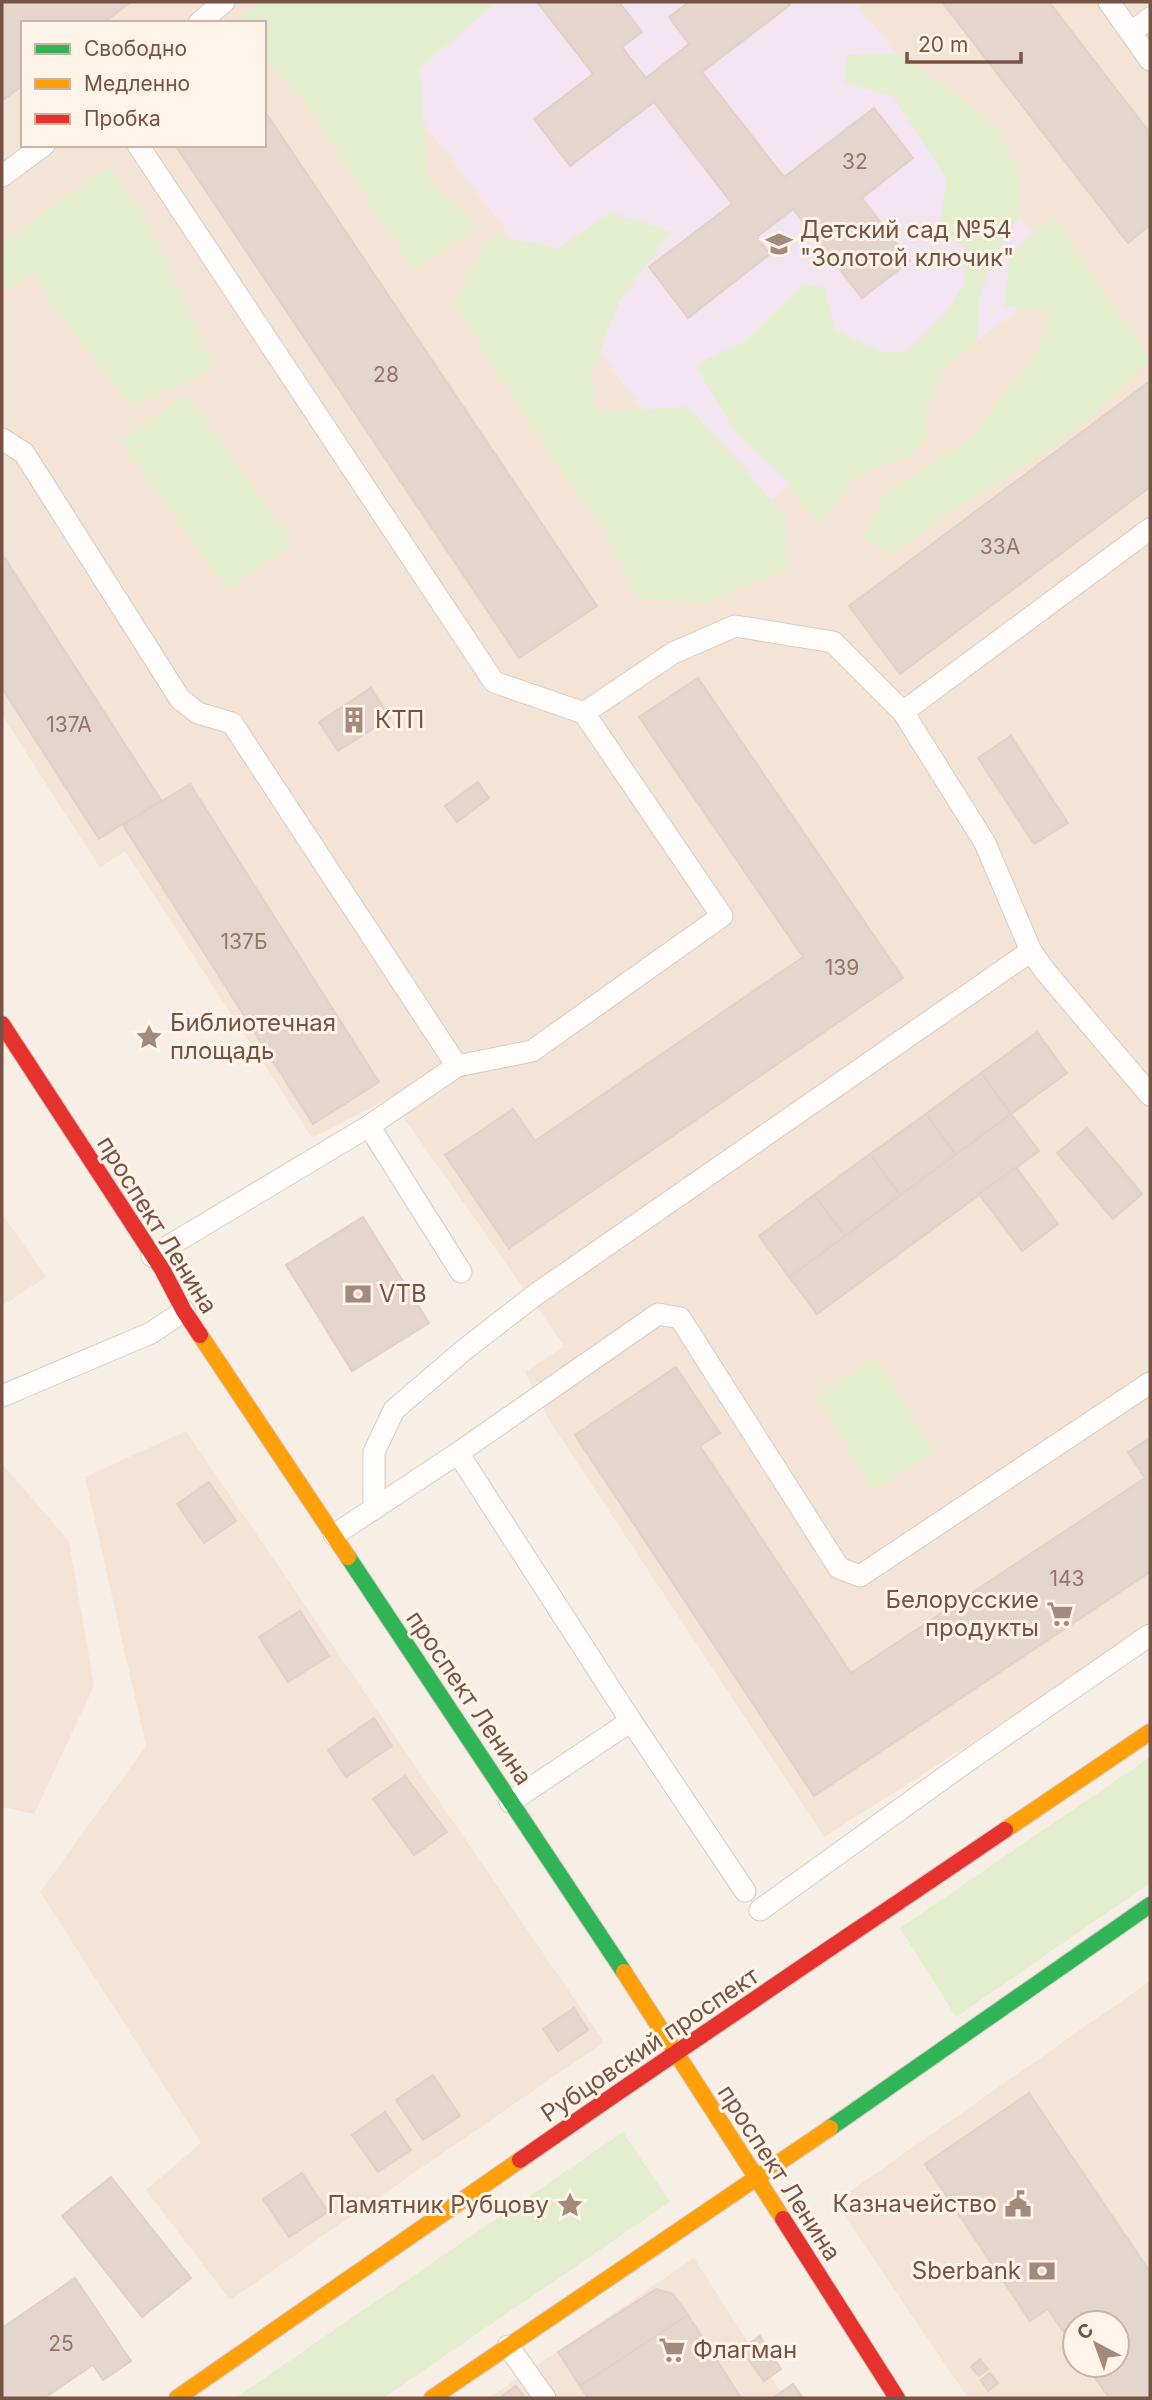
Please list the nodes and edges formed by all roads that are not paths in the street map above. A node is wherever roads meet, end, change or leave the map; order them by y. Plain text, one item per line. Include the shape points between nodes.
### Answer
1 (224, 2) edge
2 (1110, 2) edge
3 (1150, 18) edge
4 (201, 21) edge
5 (1132, 32) junction
6 (1150, 60) edge
7 (41, 147) edge
8 (139, 147) edge
9 (2, 176) edge
10 (2, 439) edge
11 (1150, 529) edge
12 (903, 712) junction
13 (584, 713) junction
14 (1031, 951) junction
15 (2, 1024) edge
16 (457, 1066) junction
17 (1150, 1095) edge
18 (369, 1126) junction
19 (152, 1256) junction
20 (461, 1272) dead end
21 (184, 1311) junction
22 (1150, 1383) edge
23 (2, 1396) edge
24 (458, 1453) junction
25 (374, 1509) junction
26 (334, 1535) junction
27 (1150, 1634) edge
28 (631, 1721) junction
29 (1150, 1732) edge
30 (510, 1802) junction
31 (745, 1891) dead end
32 (1150, 1905) edge
33 (760, 1910) dead end
34 (675, 2052) junction
35 (755, 2179) junction
36 (508, 2346) junction
37 (177, 2398) edge
38 (432, 2398) edge
39 (545, 2398) edge
40 (897, 2398) edge

1 - 4 lane
2 - 5 lane
3 - 5 lane
5 - 6 lane
7 - 9 lane
8 - 13 lane via 494,682
10 - 16 lane via 24,453 180,699 198,713 232,723
11 - 12 lane
12 - 13 lane via 833,642 734,626 673,653
12 - 14 lane via 985,844
13 - 16 lane via 722,916 532,1051
14 - 17 lane
14 - 25 lane via 535,1295 454,1358 394,1410 374,1452
15 - 19 street, проспект Ленина
16 - 18 lane
18 - 19 lane
18 - 20 lane
19 - 21 street, проспект Ленина
21 - 23 lane via 151,1333
21 - 26 street, проспект Ленина
22 - 24 lane via 860,1576 839,1568 680,1318 658,1314
24 - 25 lane
24 - 28 lane
25 - 26 lane
26 - 30 street, проспект Ленина
27 - 33 lane
28 - 30 lane
28 - 31 lane
29 - 34 street, Рубцовский проспект
30 - 34 street, проспект Ленина
32 - 35 street
34 - 35 street, проспект Ленина
34 - 37 street, Рубцовский проспект
35 - 36 street
35 - 40 street, проспект Ленина
36 - 38 street
36 - 39 lane

